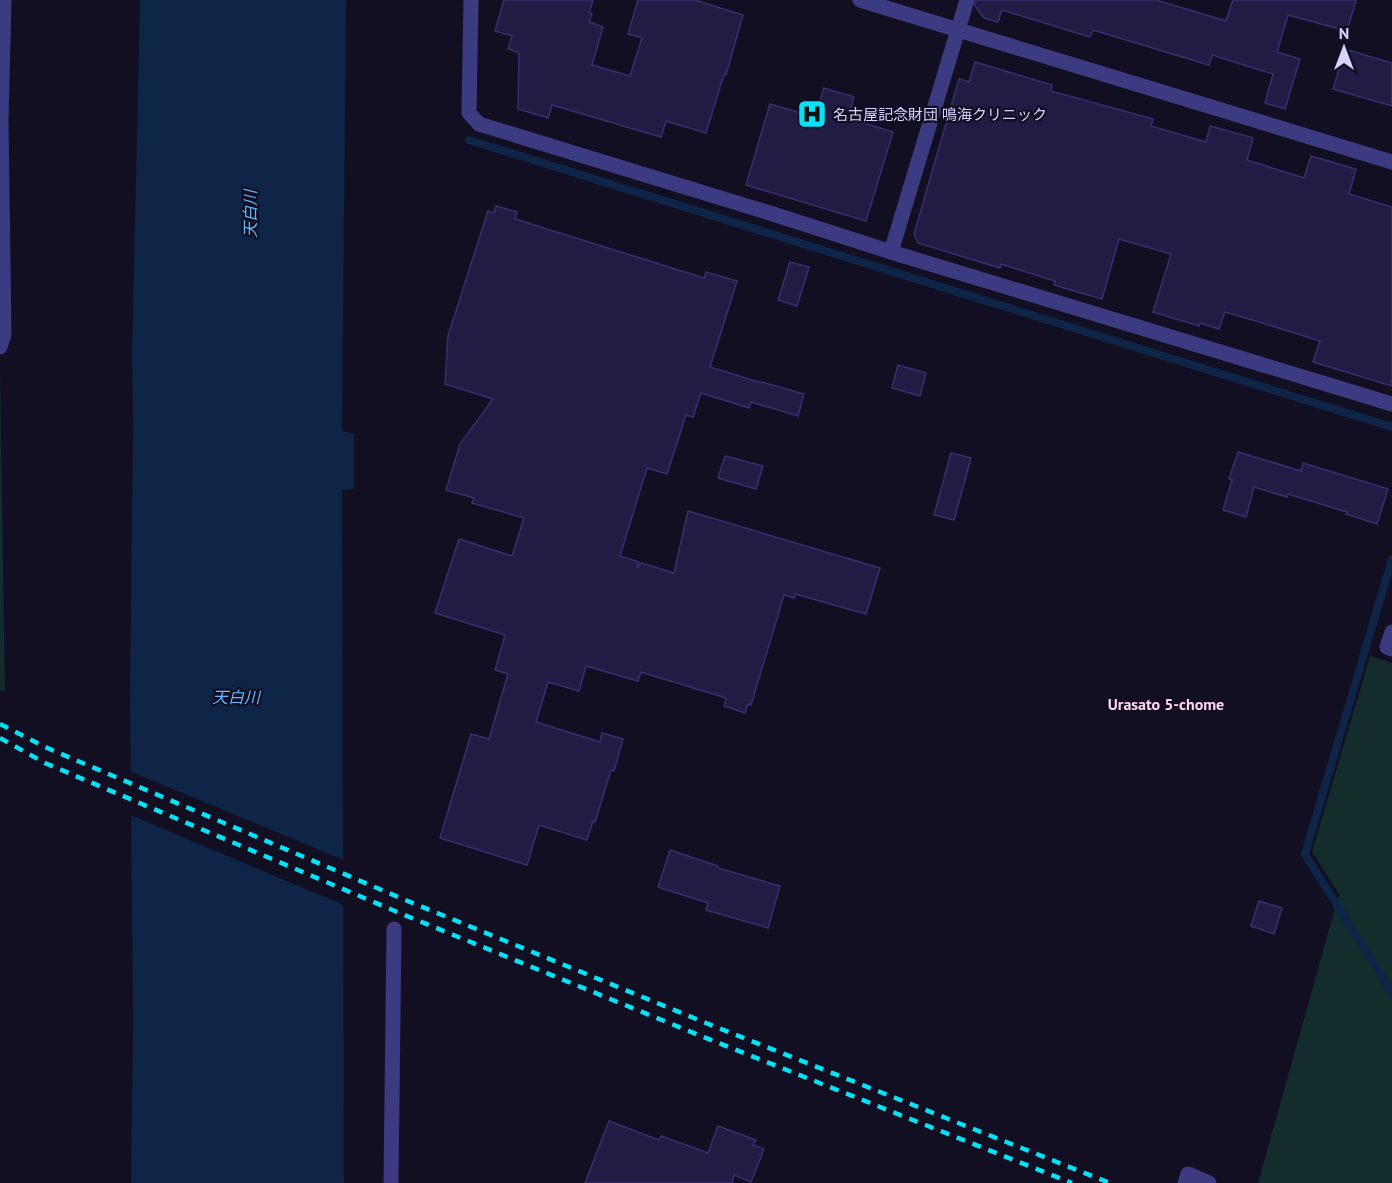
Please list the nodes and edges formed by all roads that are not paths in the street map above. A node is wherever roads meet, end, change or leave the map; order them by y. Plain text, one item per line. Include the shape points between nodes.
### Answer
1 (4, 0) edge
2 (471, 0) edge
3 (860, 0) edge
4 (966, 0) edge
5 (958, 30) junction
6 (1, 120) edge
7 (1392, 162) edge
8 (891, 252) junction
9 (0, 347) edge
10 (1392, 404) edge
11 (1392, 632) edge
12 (1392, 649) edge
13 (394, 929) dead end
14 (391, 1183) edge
15 (1185, 1183) edge
16 (1209, 1183) edge

1 - 6 street
2 - 8 street via 469,113 478,124
3 - 5 street
4 - 5 street
5 - 7 street
5 - 8 street
6 - 9 street via 4,335
8 - 10 street
11 - 12 street via 1387,647
13 - 14 street
15 - 16 street via 1188,1174

